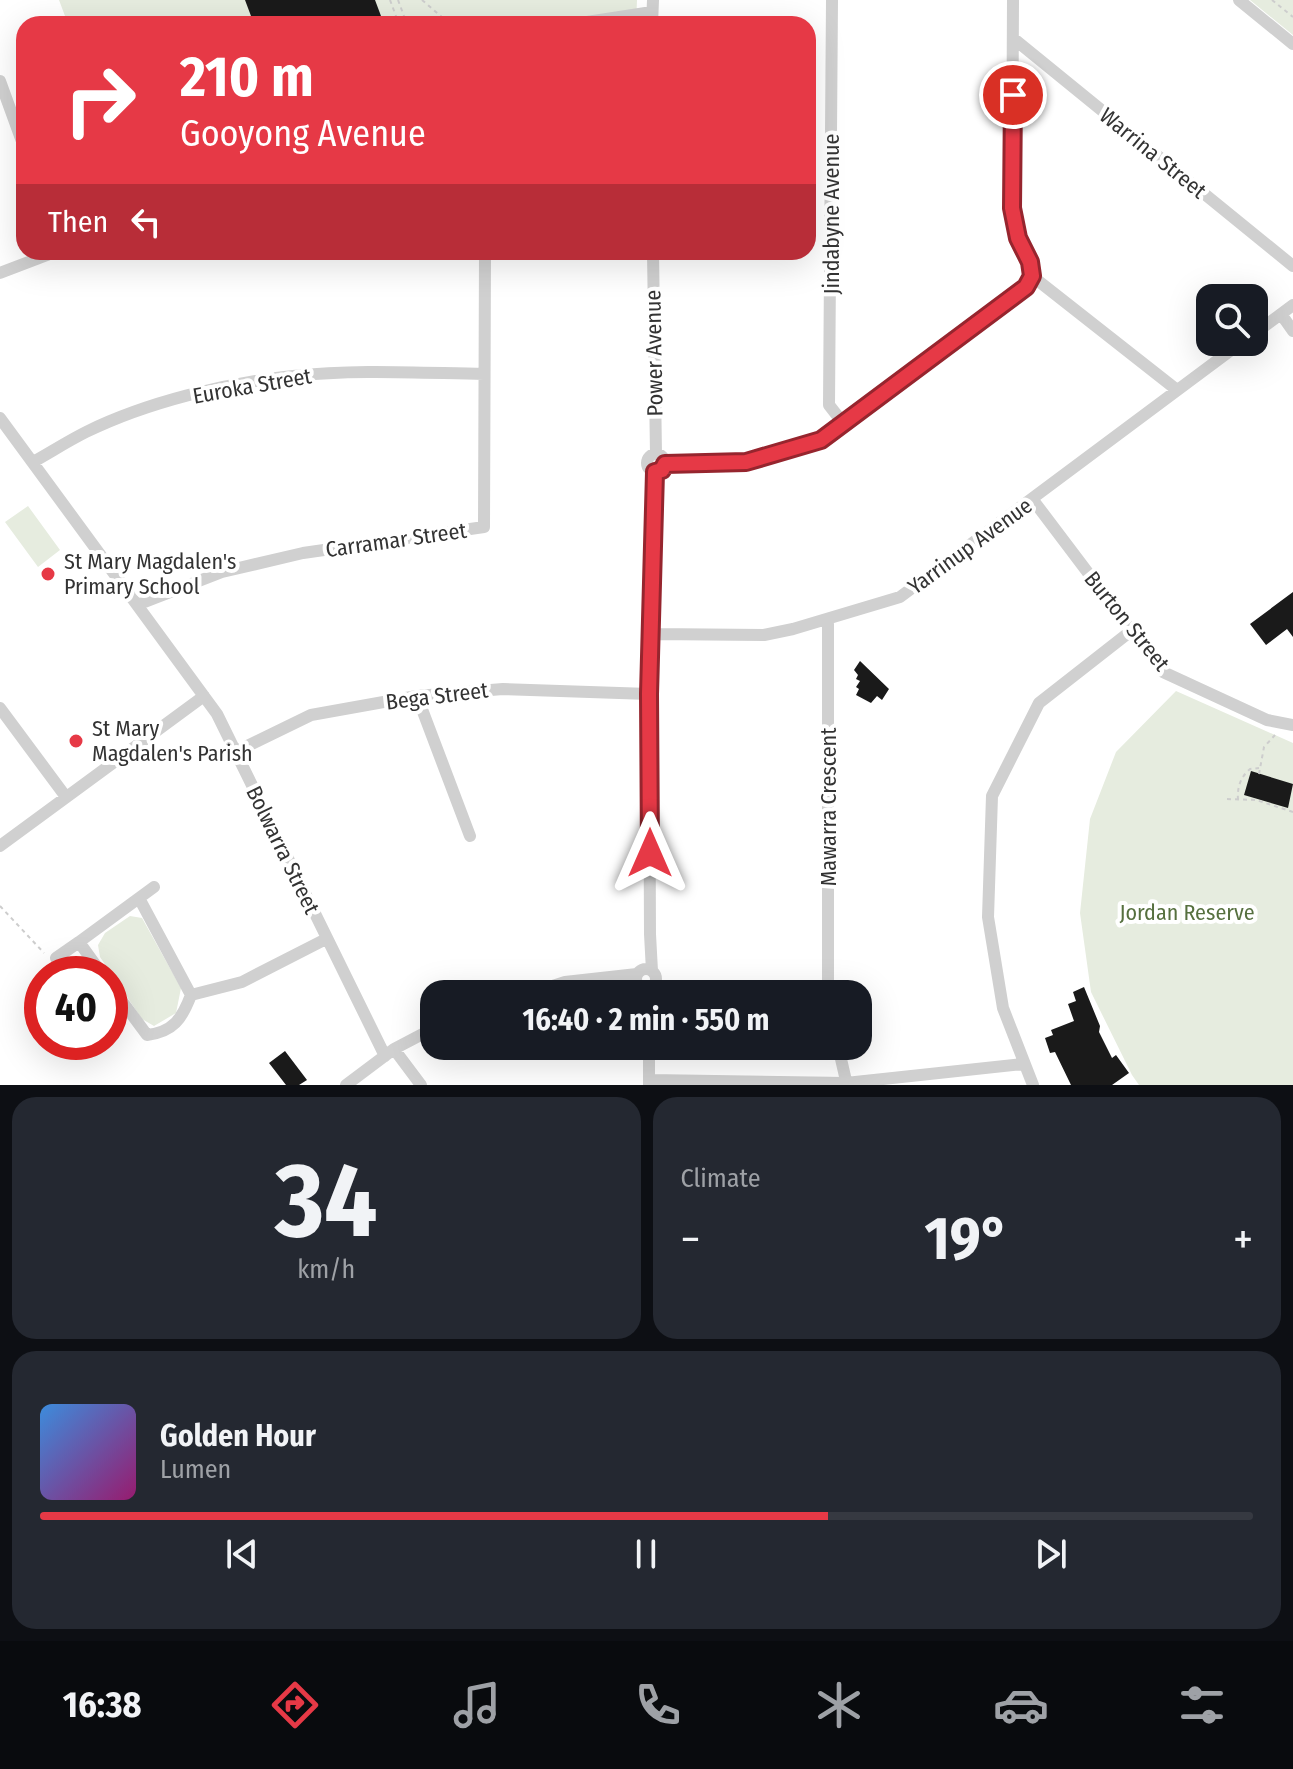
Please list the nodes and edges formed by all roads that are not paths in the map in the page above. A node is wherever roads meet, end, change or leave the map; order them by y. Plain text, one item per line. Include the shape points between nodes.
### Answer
1 (832, 0) edge
2 (1013, 0) edge
3 (1239, 0) edge
4 (652, 12) edge
5 (626, 16) edge
6 (1014, 39) junction
7 (1293, 44) edge
8 (1, 88) edge
9 (16, 126) edge
10 (34, 260) edge
11 (485, 260) edge
12 (653, 260) edge
13 (1293, 266) edge
14 (0, 273) edge
15 (1032, 276) junction
16 (1293, 305) edge
17 (1281, 314) junction
18 (1268, 324) edge
19 (1293, 331) edge
20 (1223, 356) edge
21 (484, 374) junction
22 (1177, 390) junction
23 (0, 418) edge
24 (843, 423) junction
25 (33, 462) junction
26 (659, 463) junction
27 (1033, 500) junction
28 (137, 605) junction
29 (828, 620) junction
30 (1131, 631) junction
31 (652, 634) junction
32 (649, 694) junction
33 (204, 696) junction
34 (417, 696) junction
35 (0, 708) edge
36 (1293, 725) edge
37 (235, 752) junction
38 (66, 797) junction
39 (470, 836) dead end
40 (0, 846) edge
41 (154, 887) dead end
42 (139, 898) junction
43 (326, 939) junction
44 (79, 942) junction
45 (59, 956) edge
46 (89, 956) edge
47 (590, 980) edge
48 (613, 980) edge
49 (644, 980) edge
50 (828, 980) edge
51 (191, 995) junction
52 (128, 1009) edge
53 (420, 1036) edge
54 (390, 1053) junction
55 (649, 1060) edge
56 (841, 1060) edge
57 (1023, 1064) junction
58 (650, 1082) edge
59 (847, 1084) edge
60 (346, 1085) edge
61 (421, 1085) edge
62 (1033, 1085) edge

1 - 24 street, Jindabyne Avenue via 829,405
2 - 6 street
3 - 7 street
4 - 5 street
6 - 13 street, Warrina Street
6 - 15 street via 1012,208
8 - 9 street
10 - 14 street
11 - 21 street, Carramar Street
12 - 26 street, Power Avenue
15 - 22 street
15 - 24 street via 1026,287
16 - 17 street
17 - 18 street
17 - 19 street
20 - 22 street, Yarrinup Avenue
21 - 25 street, Euroka Street via 294,376 218,388 88,431
21 - 28 street, Carramar Street via 484,527 303,553 222,572
22 - 27 street, Yarrinup Avenue
23 - 25 street, Bolwarra Street
24 - 26 street via 821,440 746,462
25 - 28 street, Bolwarra Street
26 - 31 street, Power Avenue
27 - 29 street, Yarrinup Avenue via 900,597
27 - 30 street, Burton Street
28 - 33 street, Bolwarra Street
29 - 31 street, Yarrinup Avenue via 764,635
29 - 50 street, Mawarra Crescent
30 - 36 street, Burton Street via 1163,672 1267,720
30 - 57 street via 1039,703 992,796 988,917 1003,1008
31 - 32 street, Power Avenue
32 - 34 street, Bega Street via 503,689
32 - 49 street, Power Avenue via 650,934
33 - 37 street, Bolwarra Street
33 - 38 street
34 - 37 street, Bega Street via 311,715
34 - 39 street
35 - 38 street
37 - 43 street, Bolwarra Street
38 - 40 street
41 - 42 street
42 - 44 street
42 - 51 street
43 - 51 street via 242,982
43 - 54 street, Bolwarra Street
44 - 45 street
44 - 46 street
47 - 48 street
51 - 52 street via 182,1019 161,1033 147,1035
53 - 54 street
54 - 60 street
54 - 61 street, Bolwarra Street
55 - 58 street
56 - 59 street
57 - 59 street
57 - 62 street
58 - 59 street

